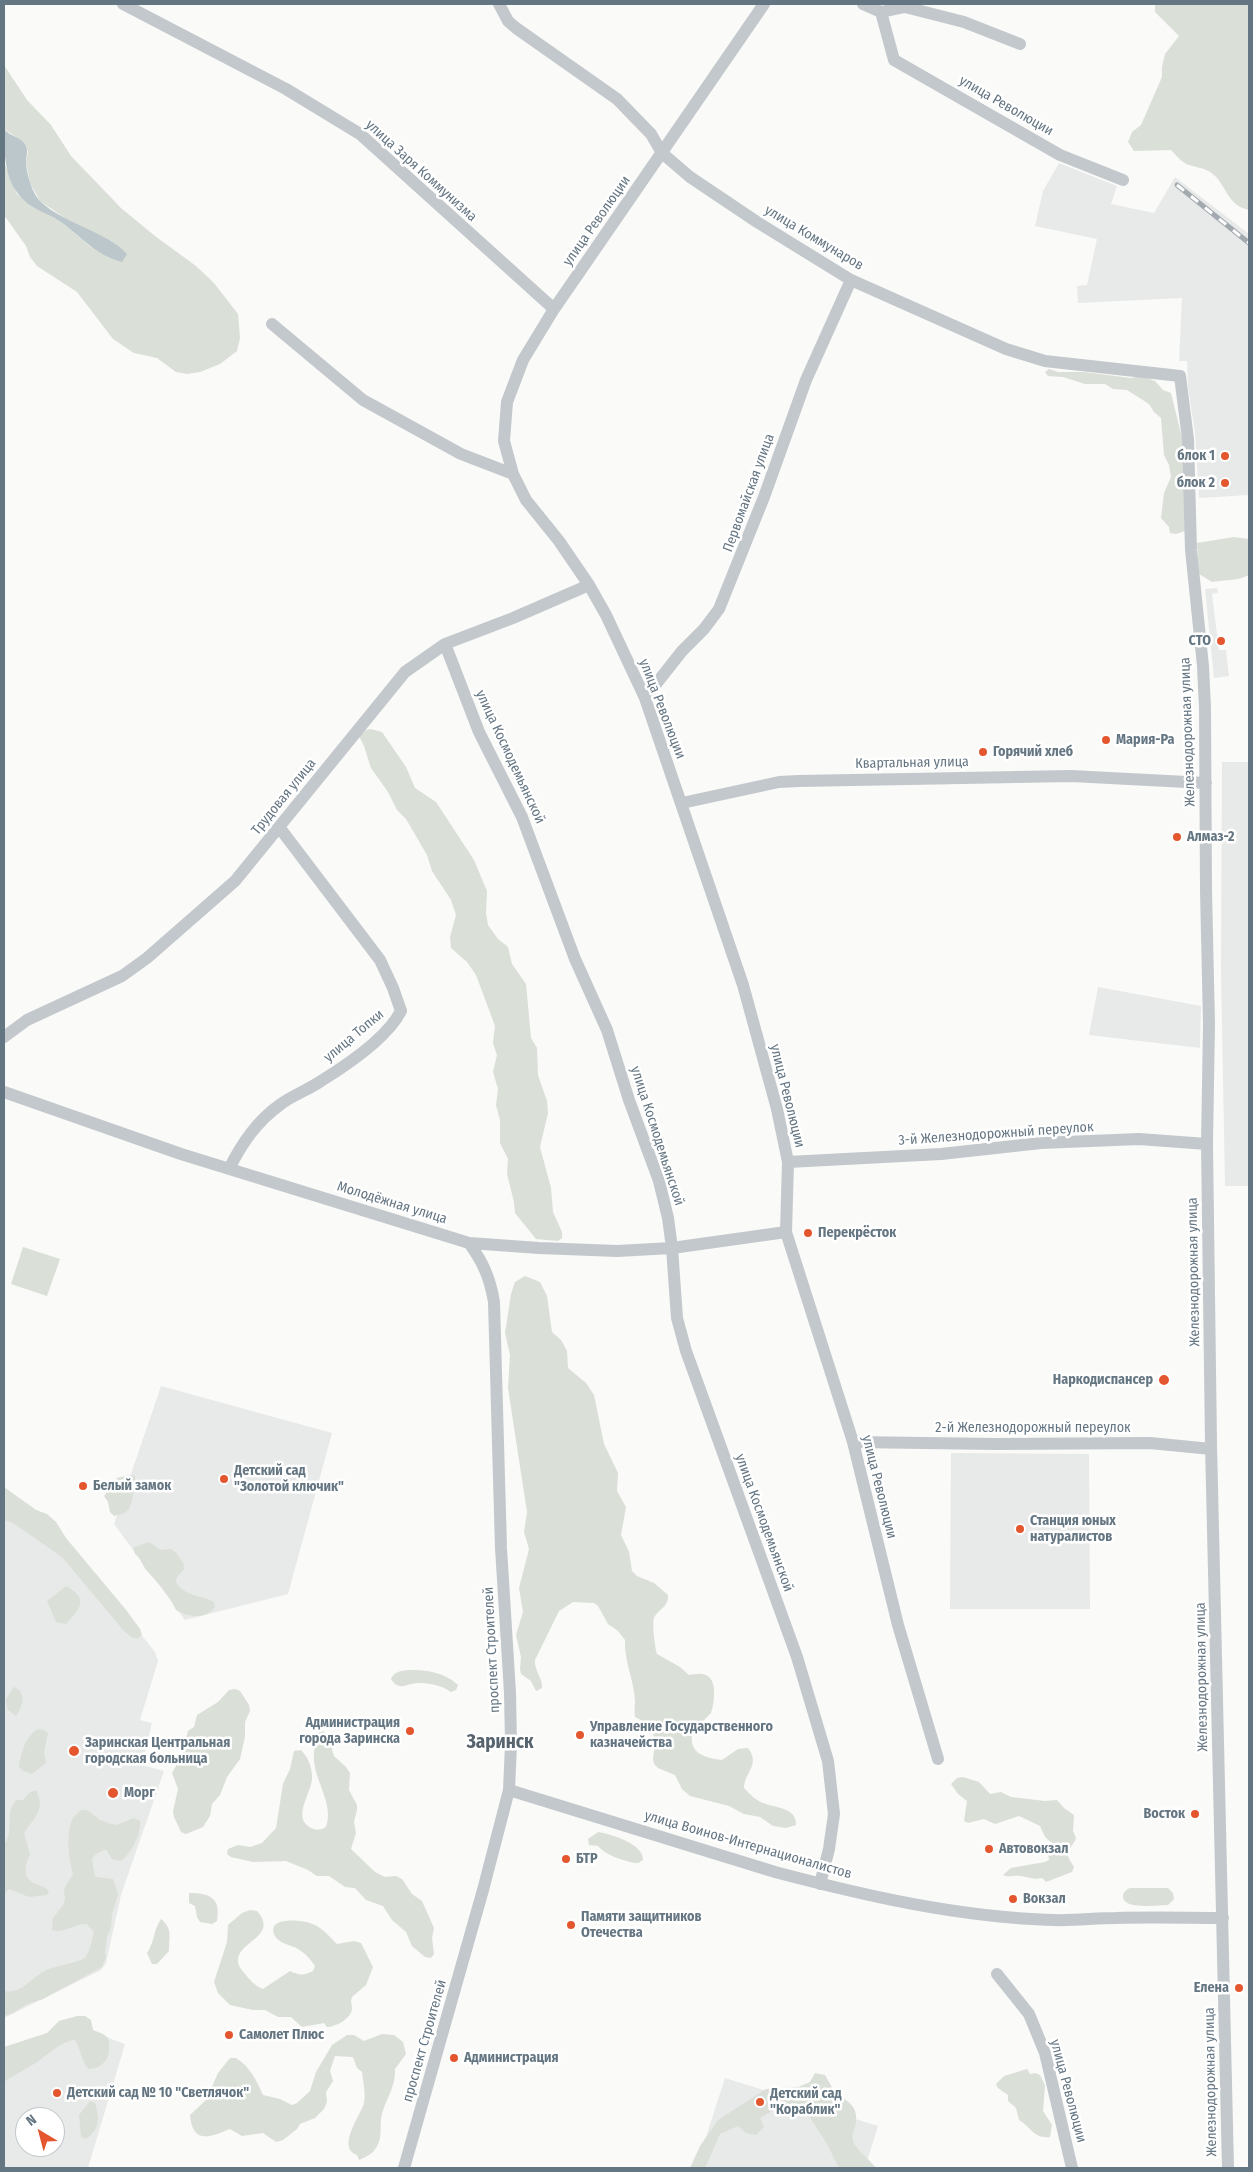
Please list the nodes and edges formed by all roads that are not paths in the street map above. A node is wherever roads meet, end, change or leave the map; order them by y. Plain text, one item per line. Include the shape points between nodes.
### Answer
1 (123, 4) edge
2 (499, 4) edge
3 (764, 4) edge
4 (863, 4) edge
5 (881, 12) junction
6 (1020, 44) dead end
7 (662, 153) junction
8 (1123, 180) dead end
9 (851, 280) junction
10 (554, 309) junction
11 (272, 324) dead end
12 (1180, 376) joint
13 (512, 474) junction
14 (589, 585) junction
15 (444, 644) junction
16 (646, 698) junction
17 (1206, 783) junction
18 (682, 803) junction
19 (279, 827) junction
20 (4, 1037) edge
21 (4, 1092) edge
22 (1207, 1144) junction
23 (788, 1162) junction
24 (229, 1169) junction
25 (786, 1232) junction
26 (469, 1243) junction
27 (672, 1248) junction
28 (854, 1442) junction
29 (1212, 1449) junction
30 (938, 1759) dead end
31 (509, 1790) junction
32 (820, 1884) junction
33 (1223, 1918) junction
34 (997, 1974) dead end
35 (404, 2168) edge
36 (1072, 2168) edge
37 (1228, 2168) edge

1 - 10 street, улица Заря Коммунизма via 286,89 360,134
2 - 7 street, улица Коммунаров via 516,28 617,99 651,134
3 - 7 street, улица Революции
4 - 5 street
5 - 6 street via 905,7 964,22
5 - 8 street, улица Революции via 894,60 1060,155
7 - 9 street, улица Коммунаров via 690,177
7 - 10 street, улица Революции
9 - 12 street, улица Коммунаров via 1006,349 1045,361
9 - 16 street, Первомайская улица via 806,380 761,506 719,609
10 - 13 street, улица Революции via 523,360 507,402 504,441
11 - 13 street via 363,400 460,454
12 - 17 street, Железнодорожная улица via 1188,448 1191,550 1203,666
13 - 14 street, улица Революции via 526,500
14 - 15 street, Трудовая улица
14 - 16 street, улица Революции
15 - 19 street, Трудовая улица via 405,672
15 - 27 street, улица Космодемьянской via 479,732 522,817 575,959 607,1030 659,1181
16 - 18 street, улица Революции
17 - 18 street, Квартальная улица via 1071,776 799,781 779,782
17 - 22 street, Железнодорожная улица via 1210,1039
18 - 23 street, улица Революции via 743,985
19 - 20 street, Трудовая улица via 235,881 148,958 122,976 27,1020
19 - 24 street, улица Топки via 380,960 401,1011 394,1023 364,1050 261,1120 244,1140
21 - 24 street, Молодёжная улица
22 - 23 street, 3-й Железнодорожный переулок via 1139,1139 1041,1143 941,1154
22 - 29 street, Железнодорожная улица
23 - 25 street, улица Революции
24 - 26 street, Молодёжная улица
25 - 27 street, Молодёжная улица
25 - 28 street, улица Революции
26 - 27 street, Молодёжная улица via 617,1251
26 - 31 street, проспект Строителей via 490,1279 494,1302 501,1548 510,1693
27 - 32 street, улица Космодемьянской via 677,1318 686,1351 797,1657 828,1762 834,1814
28 - 29 street, 2-й Железнодорожный переулок via 1150,1443
28 - 30 street, улица Революции via 893,1608
29 - 33 street, Железнодорожная улица
31 - 32 street, улица Воинов-Интернационалистов
31 - 35 street, проспект Строителей
32 - 33 street, улица Воинов-Интернационалистов via 924,1906 1003,1917 1053,1920
33 - 37 street, Железнодорожная улица
34 - 36 street, улица Революции via 1029,2014 1045,2054

